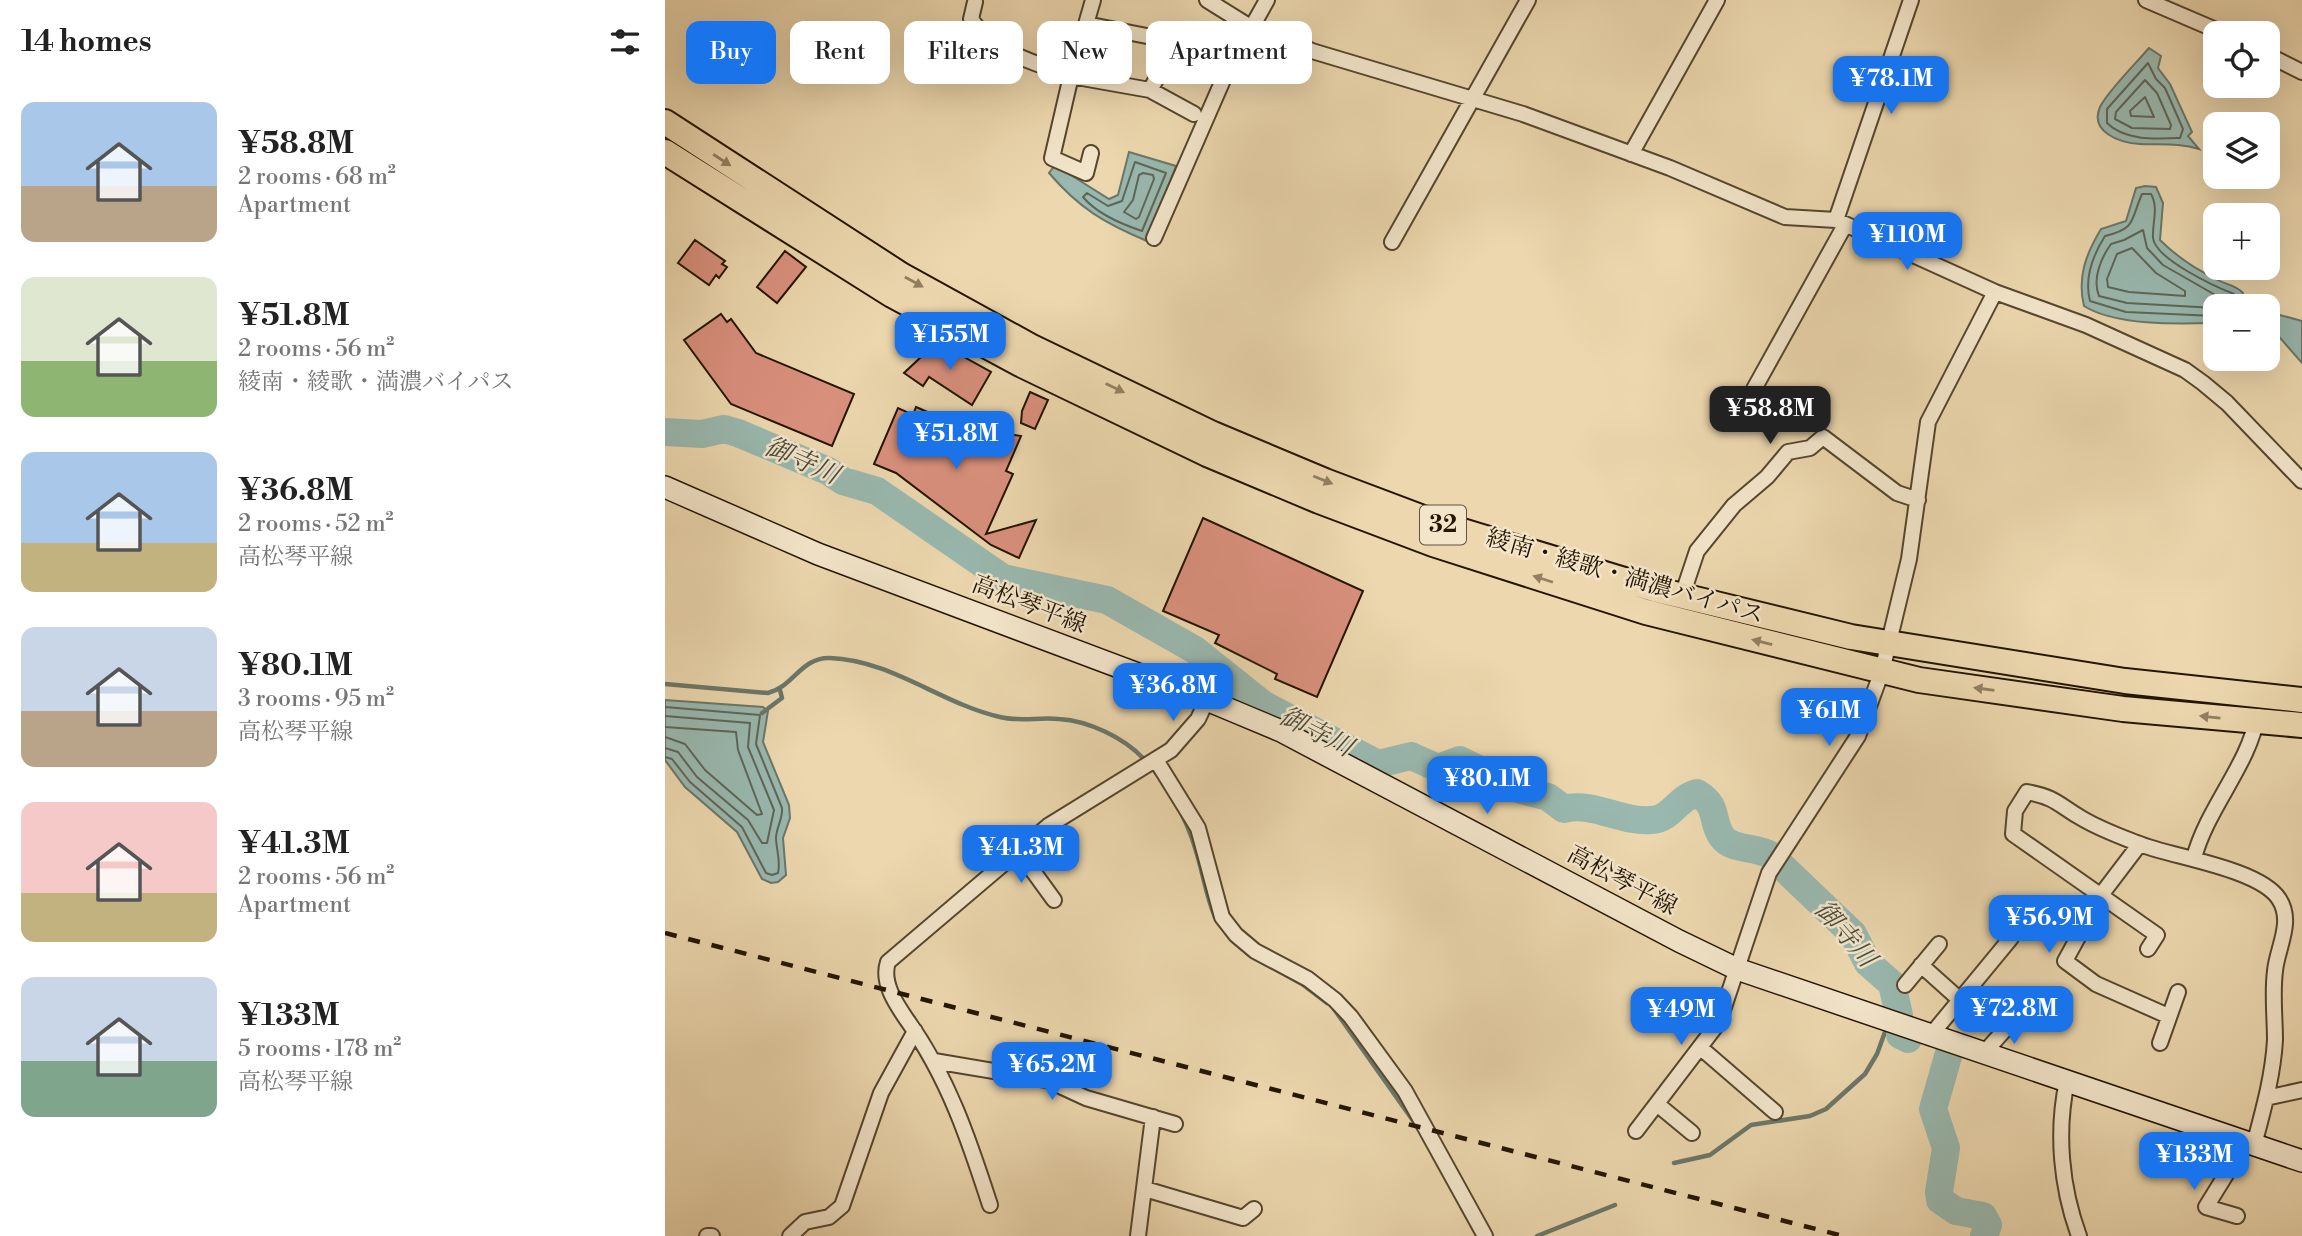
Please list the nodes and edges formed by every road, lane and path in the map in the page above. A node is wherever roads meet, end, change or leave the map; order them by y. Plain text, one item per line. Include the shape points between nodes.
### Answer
1 (1093, 0) edge
2 (1207, 0) edge
3 (1268, 0) edge
4 (1528, 0) edge
5 (1717, 0) edge
6 (1911, 0) edge
7 (2146, 0) edge
8 (975, 2) edge
9 (1087, 21) edge
10 (1243, 21) edge
11 (1253, 21) edge
12 (2203, 24) edge
13 (1132, 33) edge
14 (1312, 51) edge
15 (2280, 61) edge
16 (1037, 62) edge
17 (2302, 72) edge
18 (1069, 84) edge
19 (1116, 84) edge
20 (1223, 84) edge
21 (1150, 90) junction
22 (1474, 98) junction
23 (1194, 114) dead end
24 (665, 122) edge
25 (665, 152) edge
26 (1091, 153) dead end
27 (1631, 155) junction
28 (1841, 223) junction
29 (1154, 238) dead end
30 (1392, 242) dead end
31 (1995, 292) junction
32 (1754, 389) dead end
33 (2302, 481) edge
34 (665, 487) edge
35 (1918, 500) junction
36 (1682, 596) junction
37 (1889, 644) junction
38 (1882, 671) junction
39 (2259, 696) junction
40 (1206, 700) junction
41 (2302, 700) edge
42 (2256, 722) junction
43 (2302, 725) edge
44 (1150, 763) junction
45 (2139, 845) junction
46 (1017, 849) junction
47 (2194, 858) junction
48 (2101, 895) junction
49 (1054, 900) dead end
50 (2011, 938) dead end
51 (1939, 944) dead end
52 (2148, 949) dead end
53 (1921, 965) junction
54 (1737, 969) junction
55 (1905, 985) dead end
56 (2178, 992) dead end
57 (1960, 1000) junction
58 (2017, 1016) dead end
59 (2168, 1016) junction
60 (915, 1031) junction
61 (1931, 1035) junction
62 (2161, 1043) dead end
63 (1702, 1049) junction
64 (1985, 1053) junction
65 (934, 1061) junction
66 (2067, 1081) junction
67 (2302, 1090) edge
68 (2266, 1098) junction
69 (1657, 1104) junction
70 (1775, 1112) dead end
71 (1153, 1117) junction
72 (1175, 1124) dead end
73 (1636, 1131) dead end
74 (1692, 1133) dead end
75 (2250, 1144) junction
76 (2302, 1161) edge
77 (1145, 1189) junction
78 (990, 1205) dead end
79 (1254, 1209) dead end
80 (2237, 1216) dead end
81 (790, 1236) edge
82 (1137, 1236) edge
83 (1485, 1236) edge
84 (2079, 1236) edge

1 - 9 street
2 - 10 street
3 - 11 street
4 - 22 street
5 - 27 street
6 - 28 street
7 - 12 street
8 - 16 street via 971,19 980,33
13 - 21 street via 1167,40 1165,64
14 - 22 street
15 - 17 street
18 - 26 street via 1052,158 1086,173
19 - 21 street
20 - 29 street
21 - 23 street
22 - 27 street
22 - 30 street
24 -> 36 highway, 綾南・綾歌・満濃バイパス / 32 via 901,275 1030,346 1202,429 1439,524
38 -> 25 highway, 綾南・綾歌・満濃バイパス / 32 via 1646,612 1433,544 1207,454 1020,365 892,295
27 - 28 street via 1785,217
28 - 31 street
28 - 32 street
31 - 33 street via 2085,325 2185,370 2227,402
31 - 35 street via 1928,422
34 - 40 main road, 高松琴平線 via 818,554
35 - 36 street via 1897,493 1823,438 1809,448 1788,452 1734,505 1697,551
35 - 37 street
36 - 37 highway, 綾南・綾歌・満濃バイパス / 32
37 - 38 street
37 - 39 highway, 綾南・綾歌・満濃バイパス / 32 via 2125,681
42 -> 38 highway, 綾南・綾歌・満濃バイパス / 32 via 2123,709
38 - 54 street via 1858,736 1777,862
39 - 41 highway, 綾南・綾歌・満濃バイパス / 32
39 - 42 street
40 - 44 street via 1186,736
40 - 54 main road, 高松琴平線 via 1281,730
42 - 43 highway, 綾南・綾歌・満濃バイパス / 32
42 - 47 street via 2251,740 2204,826
44 - 46 street
44 - 83 street via 1198,828 1222,917 1255,951 1323,989 1350,1017 1405,1091
45 - 47 street
45 - 48 street
45 - 48 street via 2083,819 2051,797 2027,792 2015,811 2013,834
46 - 49 street
46 - 60 street via 888,962 884,976
47 - 68 street via 2259,883 2279,898 2285,915 2275,971 2274,1043
48 - 52 street via 2157,935
48 - 59 street via 2065,961 2096,984
50 - 57 street
51 - 53 street
53 - 55 street
53 - 57 street
54 - 61 main road, 高松琴平線
54 - 63 street via 1719,1022
56 - 59 street
57 - 61 street
58 - 64 street
59 - 62 street
60 - 65 street
60 - 81 street via 881,1093 842,1206 829,1217 805,1222
61 - 64 main road, 高松琴平線
63 - 69 street
63 - 70 street
64 - 66 main road, 高松琴平線
65 - 71 street via 1047,1080 1086,1098
65 - 78 street via 963,1123
66 - 75 main road, 高松琴平線
66 - 84 street via 2061,1105 2065,1195
67 - 68 street
68 - 75 street
69 - 73 street
69 - 74 street
71 - 72 street
71 - 77 street
75 - 76 main road, 高松琴平線
75 - 80 street via 2206,1207
77 - 79 street via 1243,1218
77 - 82 street

